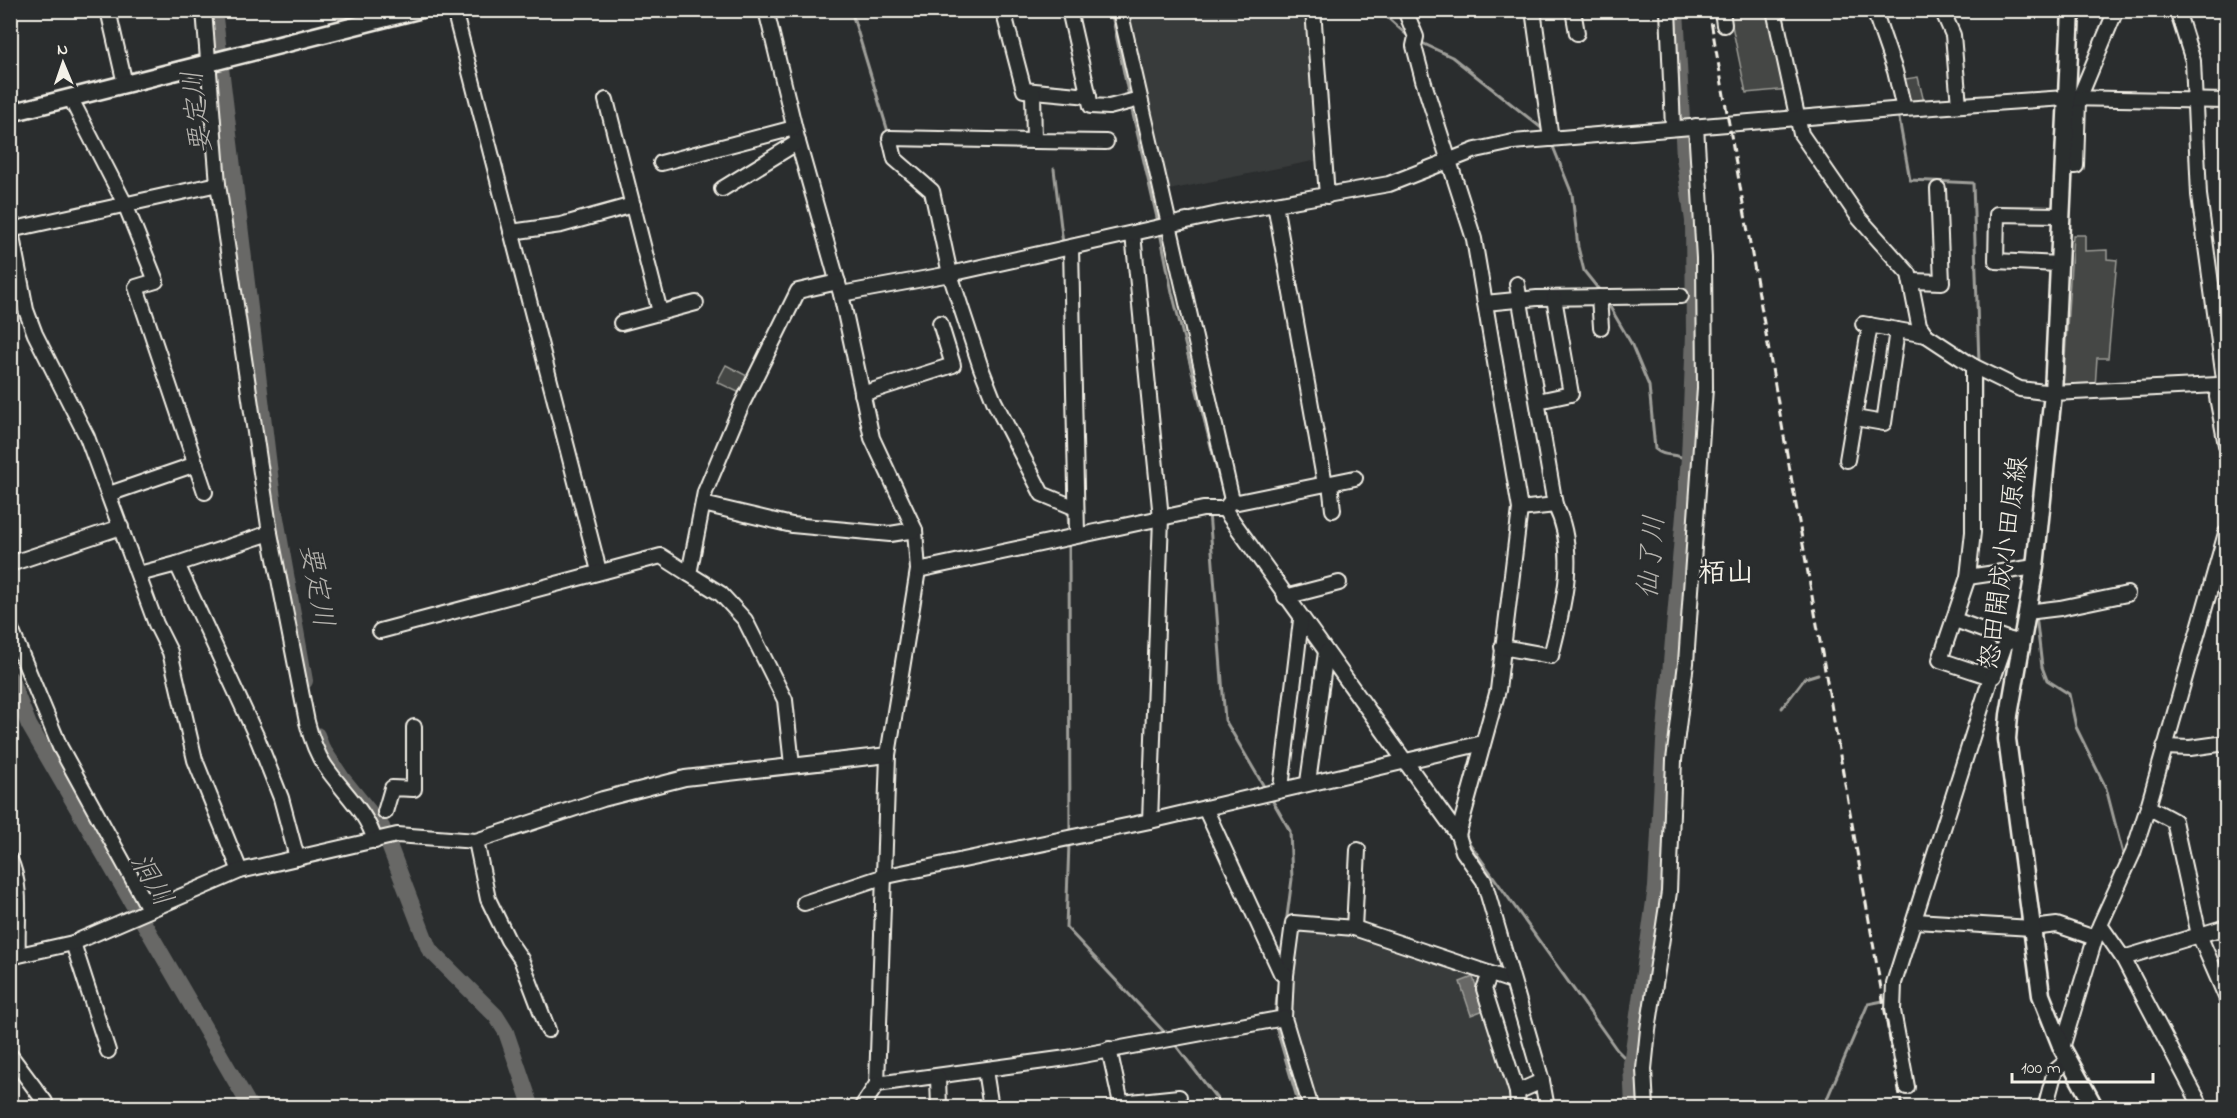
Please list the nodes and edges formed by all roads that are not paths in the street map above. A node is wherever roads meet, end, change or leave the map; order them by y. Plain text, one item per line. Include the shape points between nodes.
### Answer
1 (108, 10) edge
2 (204, 10) edge
3 (418, 10) edge
4 (454, 10) edge
5 (766, 10) edge
6 (1003, 10) edge
7 (1069, 10) edge
8 (1120, 10) edge
9 (1313, 10) edge
10 (1405, 10) edge
11 (1533, 10) edge
12 (1573, 10) edge
13 (1668, 10) edge
14 (1774, 10) edge
15 (1875, 10) edge
16 (1942, 10) edge
17 (2071, 10) edge
18 (2116, 10) edge
19 (2177, 10) edge
20 (1577, 33) dead end
21 (208, 63) junction
22 (125, 84) junction
23 (1033, 91) junction
24 (1089, 96) junction
25 (2075, 98) junction
26 (2195, 98) junction
27 (71, 99) junction
28 (1140, 99) junction
29 (606, 100) dead end
30 (2226, 100) edge
31 (1959, 105) junction
32 (1904, 109) junction
33 (10, 113) edge
34 (1798, 118) junction
35 (1694, 126) junction
36 (795, 128) junction
37 (1673, 128) junction
38 (1546, 139) junction
39 (1034, 141) junction
40 (798, 142) junction
41 (1106, 142) dead end
42 (1450, 159) junction
43 (661, 163) dead end
44 (218, 184) junction
45 (722, 189) dead end
46 (1938, 189) dead end
47 (1327, 196) junction
48 (125, 204) junction
49 (1275, 204) junction
50 (633, 205) junction
51 (2061, 214) junction
52 (1170, 225) junction
53 (11, 229) edge
54 (511, 232) junction
55 (1133, 234) junction
56 (1071, 247) junction
57 (2060, 264) junction
58 (950, 274) junction
59 (1912, 281) junction
60 (1517, 284) dead end
61 (840, 288) junction
62 (1681, 296) dead end
63 (1554, 297) junction
64 (1602, 297) junction
65 (1519, 299) junction
66 (696, 303) dead end
67 (1485, 303) junction
68 (660, 312) junction
69 (621, 323) dead end
70 (940, 323) dead end
71 (1601, 327) dead end
72 (1897, 330) junction
73 (1926, 335) junction
74 (1973, 366) junction
75 (2223, 381) edge
76 (2053, 393) junction
77 (862, 394) junction
78 (1538, 401) junction
79 (1855, 418) junction
80 (2226, 444) edge
81 (1848, 460) dead end
82 (196, 464) junction
83 (1355, 478) dead end
84 (1327, 484) junction
85 (205, 492) dead end
86 (109, 494) junction
87 (703, 504) junction
88 (1555, 505) junction
89 (1222, 506) junction
90 (1076, 508) junction
91 (1520, 509) junction
92 (1333, 510) dead end
93 (1161, 518) junction
94 (121, 527) junction
95 (915, 530) junction
96 (270, 533) junction
97 (2226, 533) edge
98 (1077, 535) junction
99 (10, 564) edge
100 (177, 564) junction
101 (2035, 567) junction
102 (918, 570) junction
103 (599, 571) junction
104 (139, 574) junction
105 (689, 574) junction
106 (1968, 577) junction
107 (1339, 583) dead end
108 (2127, 594) dead end
109 (1290, 596) junction
110 (2027, 612) junction
111 (1301, 620) junction
112 (1955, 620) junction
113 (10, 627) edge
114 (380, 631) dead end
115 (2014, 641) junction
116 (1502, 647) junction
117 (1326, 652) junction
118 (1991, 677) junction
119 (414, 727) dead end
120 (1483, 742) junction
121 (2226, 743) edge
122 (2164, 747) junction
123 (888, 755) junction
124 (1405, 761) junction
125 (792, 765) junction
126 (1308, 782) junction
127 (1281, 788) junction
128 (2148, 807) junction
129 (1204, 808) junction
130 (385, 812) dead end
131 (1150, 821) junction
132 (1460, 829) junction
133 (375, 841) junction
134 (476, 841) junction
135 (1358, 850) dead end
136 (297, 858) junction
137 (10, 860) edge
138 (240, 871) junction
139 (882, 877) junction
140 (804, 903) dead end
141 (149, 909) junction
142 (1915, 921) junction
143 (2226, 927) edge
144 (1354, 928) junction
145 (2032, 928) junction
146 (2098, 931) junction
147 (2199, 936) junction
148 (73, 943) junction
149 (14, 956) edge
150 (2122, 958) junction
151 (1490, 974) junction
152 (1286, 975) junction
153 (1512, 981) junction
154 (2226, 997) edge
155 (1284, 1018) junction
156 (548, 1030) dead end
157 (2062, 1047) junction
158 (1109, 1049) junction
159 (108, 1051) dead end
160 (10, 1055) edge
161 (984, 1070) junction
162 (938, 1077) junction
163 (1542, 1081) junction
164 (877, 1084) junction
165 (1907, 1087) dead end
166 (1517, 1092) junction
167 (1179, 1096) dead end
168 (45, 1102) dead end
169 (1122, 1105) edge
170 (861, 1107) edge
171 (939, 1107) edge
172 (991, 1107) edge
173 (1311, 1107) edge
174 (1518, 1107) edge
175 (1547, 1107) edge
176 (1646, 1107) edge
177 (2045, 1107) edge
178 (2095, 1107) edge
179 (2202, 1107) edge

1 - 22 street
2 - 21 street
3 - 21 main road
4 - 54 street
5 - 36 street
6 - 23 street via 1024,90
7 - 24 street
8 - 28 street
9 - 47 street
10 - 42 street
11 - 38 street
12 - 20 street
13 - 37 street
14 - 34 street
15 - 32 street
16 - 31 street via 1953,35
17 - 25 main road, 怒田開成小田原線
18 - 25 street
19 - 26 street via 2193,61
21 - 22 main road
21 - 44 street
22 - 27 main road
23 - 24 street
23 - 39 street
24 - 28 street via 1091,106 1109,107
25 - 26 street
25 - 31 street
25 - 51 main road, 怒田開成小田原線 via 2063,166
26 - 30 street
26 - 75 street via 2199,195
27 - 33 main road
27 - 48 street
28 - 52 street
29 - 50 street
31 - 32 street
32 - 34 street
34 - 35 street
34 - 59 street via 1802,134 1827,174 1859,218 1900,261
35 - 37 street
35 - 176 street via 1704,258 1705,388 1686,663 1674,760 1669,892 1648,1030
36 - 40 street
36 - 43 street
37 - 38 street
38 - 42 street via 1491,146
39 - 41 street
39 - 58 street via 890,138 895,159 932,191
40 - 45 street
40 - 61 street
42 - 47 street via 1389,184
42 - 67 street via 1474,239
44 - 48 street
44 - 96 street
46 - 59 street via 1942,282
47 - 49 street
48 - 53 street
48 - 82 street via 156,281 136,287
49 - 52 street
49 - 84 street
50 - 54 street via 561,225
50 - 68 street
51 - 57 main road, 怒田開成小田原線
51 - 57 street via 1997,214 1996,261
52 - 55 street
52 - 89 street
53 - 86 street via 26,310 87,437
54 - 103 street
55 - 56 street
55 - 93 street
56 - 58 street
56 - 90 street
57 - 76 main road, 怒田開成小田原線
58 - 61 street
58 - 90 street via 994,401 1042,494
59 - 73 street via 1916,312
60 - 65 street
61 - 77 street
61 - 87 street via 798,291 742,404
62 - 64 street
63 - 64 street
63 - 65 street
63 - 78 street via 1571,394
64 - 71 street
65 - 67 street
65 - 78 street
66 - 68 street
67 - 91 street
68 - 69 street
70 - 77 street via 953,365
72 - 73 street
72 - 79 street via 1884,423
72 - 79 street via 1866,324
73 - 74 street
74 - 76 street via 2020,389
74 - 106 street via 1973,532
75 - 76 street
75 - 80 street via 2217,397
76 - 101 main road, 怒田開成小田原線
77 - 95 street via 872,438
78 - 88 street
79 - 81 street
82 - 85 street
82 - 86 street
83 - 84 street
84 - 89 street
84 - 92 street
86 - 94 street
87 - 95 street via 792,525 890,534
87 - 105 street
88 - 91 street
88 - 116 street via 1560,513 1568,561 1564,601 1551,656
89 - 93 street
89 - 109 street
90 - 98 street
91 - 116 street
93 - 98 street
93 - 131 street
94 - 99 street
94 - 104 street
95 - 102 street
96 - 100 street
96 - 133 street via 313,743 324,765 371,826
97 - 122 street
98 - 102 street
100 - 104 street
100 - 136 street via 258,740 281,798
101 - 106 street
101 - 110 main road, 怒田開成小田原線
102 - 123 street
103 - 105 street via 661,556
103 - 114 street
104 - 138 street via 170,652 195,760
105 - 125 street via 721,594 745,620 785,700
106 - 112 street
107 - 109 street
108 - 110 street
109 - 111 street
110 - 115 main road, 怒田開成小田原線
111 - 117 street
111 - 127 street
112 - 115 street
112 - 118 street via 1940,660
113 - 141 street via 60,747
115 - 118 street
115 - 145 main road, 怒田開成小田原線 via 2007,739
116 - 120 street via 1497,690
117 - 124 street
117 - 126 street
118 - 142 street
119 - 130 street via 414,789 392,788
120 - 124 street
120 - 132 street
121 - 122 street
122 - 128 street
123 - 125 street
123 - 139 street
124 - 126 street
124 - 132 street
125 - 134 street via 653,785
126 - 127 street
127 - 129 street
128 - 146 street via 2133,853
128 - 147 street via 2174,821
129 - 131 street
129 - 152 street via 1281,973
131 - 139 street
132 - 153 street via 1463,851 1484,881
133 - 134 street via 398,835
133 - 136 street
134 - 156 street via 488,899 521,959
135 - 144 street
136 - 138 street
137 - 149 street via 18,879
138 - 141 street
139 - 140 street
139 - 164 street
141 - 148 street
142 - 145 street
142 - 165 street via 1894,983 1893,1011
143 - 147 street
144 - 151 street
144 - 152 street via 1293,923
145 - 146 street via 2057,925
145 - 157 main road, 怒田開成小田原線 via 2041,995
146 - 150 street
146 - 157 street
147 - 150 street
147 - 154 street
148 - 149 street
148 - 159 street
150 - 179 street
151 - 153 street
151 - 166 street via 1484,989
152 - 155 street
153 - 163 street
155 - 158 street
155 - 173 street
157 - 177 street
157 - 178 main road, 怒田開成小田原線
158 - 161 street
158 - 169 street
160 - 168 street
161 - 162 street
161 - 172 street
162 - 164 street
162 - 171 street
163 - 166 street
163 - 175 street
164 - 170 street
166 - 174 street
167 - 169 street

